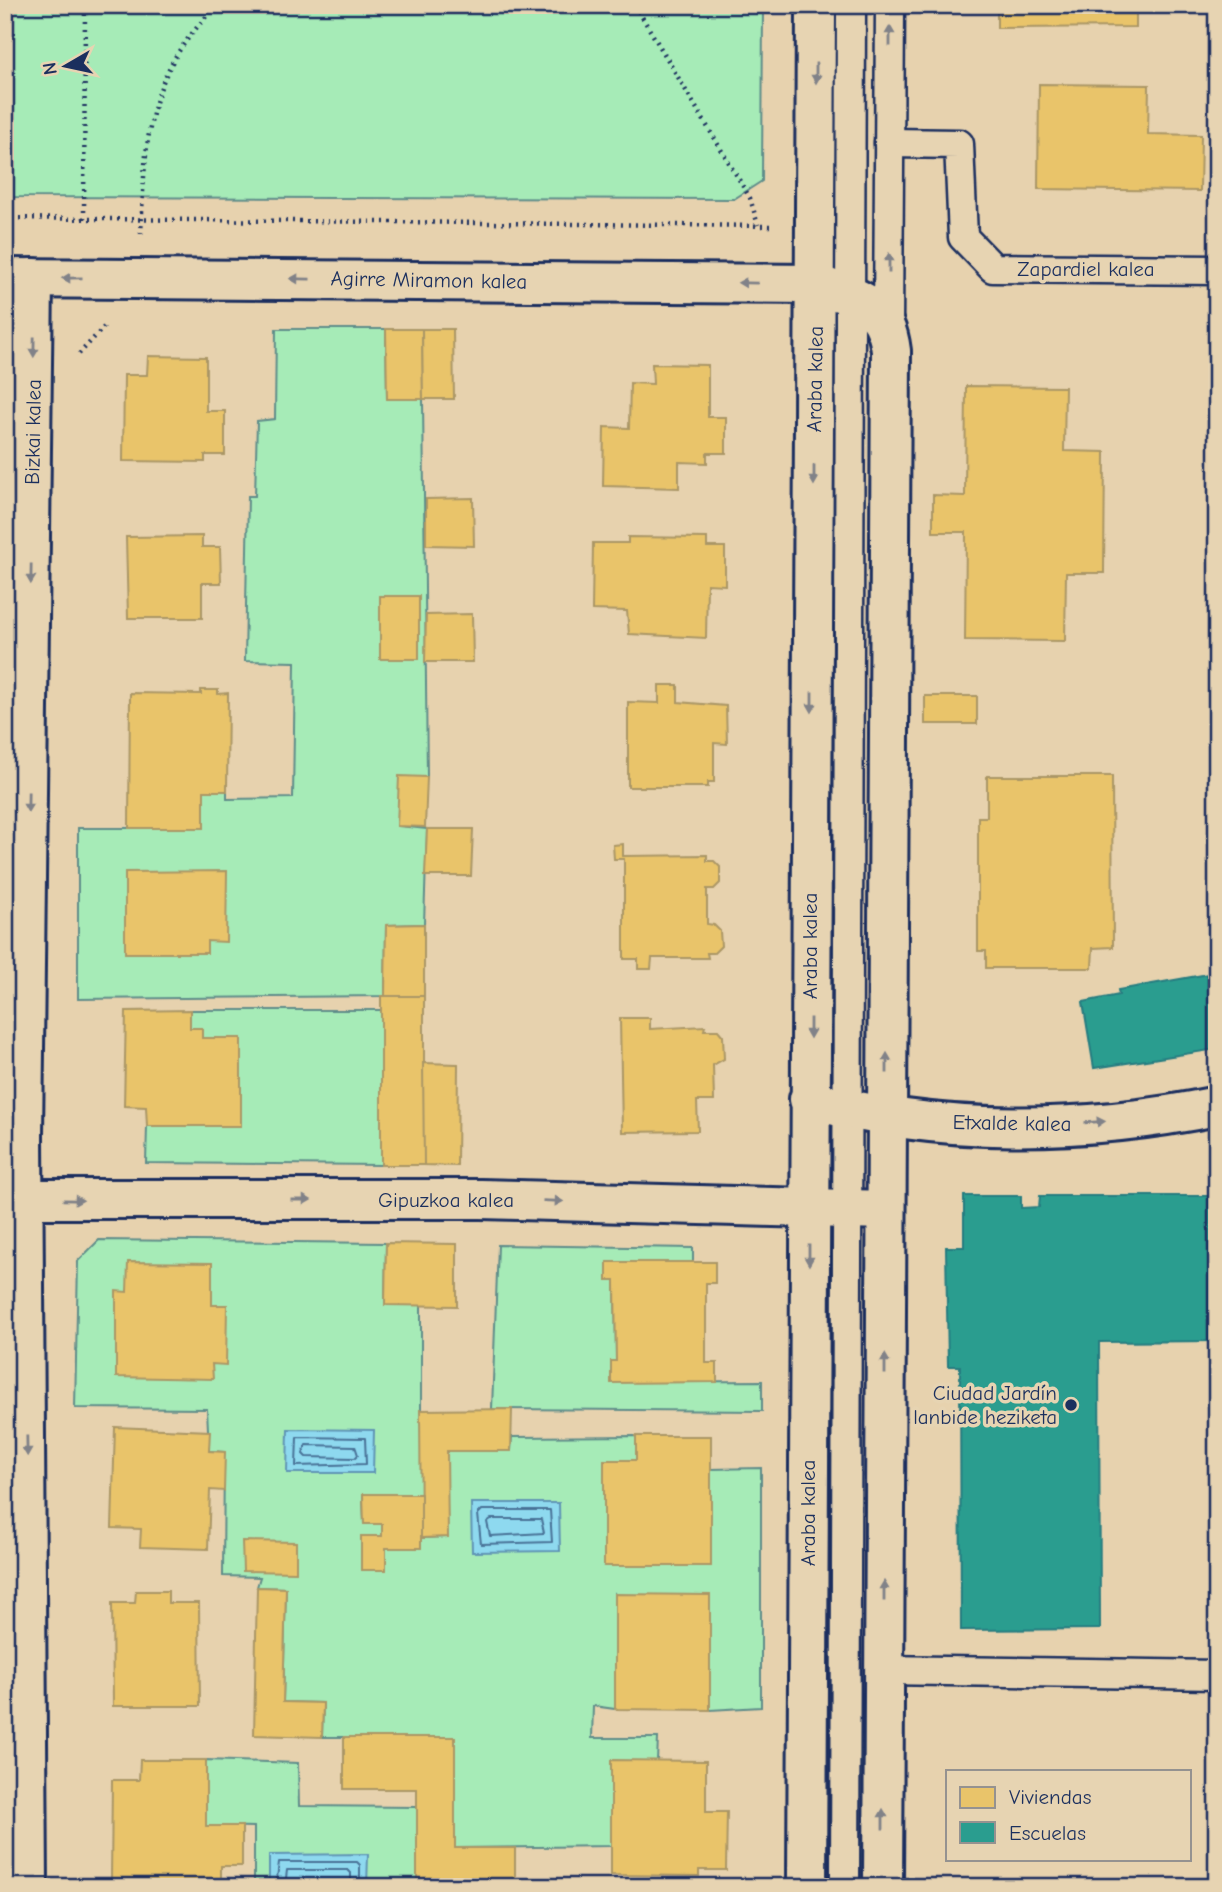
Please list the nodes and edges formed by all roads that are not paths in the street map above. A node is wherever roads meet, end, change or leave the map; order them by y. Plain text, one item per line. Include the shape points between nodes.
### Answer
1 (816, 5) edge
2 (851, 5) edge
3 (890, 5) edge
4 (889, 143) junction
5 (1217, 270) edge
6 (19, 278) edge
7 (833, 290) junction
8 (888, 331) junction
9 (809, 1099) junction
10 (1217, 1106) edge
11 (848, 1110) junction
12 (886, 1118) junction
13 (15, 1199) edge
14 (809, 1208) junction
15 (848, 1208) junction
16 (886, 1210) junction
17 (883, 1670) junction
18 (1217, 1675) edge
19 (28, 1887) edge
20 (807, 1887) edge
21 (845, 1887) edge
22 (883, 1887) edge

1 -> 7 street, Araba kalea
2 - 7 lane, Araba kalea
4 -> 3 lane
4 - 5 lane, Zapardiel kalea via 959,144 963,237 993,268
8 -> 4 lane
7 -> 6 street, Agirre Miramon kalea
6 -> 13 street, Bizkai kalea
7 - 8 street via 879,312
7 -> 9 street, Araba kalea
7 - 11 lane, Araba kalea
12 -> 8 street
9 - 11 street, Etxalde kalea
9 - 14 street, Araba kalea
12 -> 10 street, Etxalde kalea via 1083,1123 1157,1118
11 - 12 street, Etxalde kalea
11 - 15 lane, Araba kalea
12 - 16 street
13 -> 14 street, Gipuzkoa kalea via 481,1199
13 -> 19 street, Bizkai kalea
14 - 15 street, Gipuzkoa kalea
14 -> 20 street, Araba kalea
15 - 16 street, Gipuzkoa kalea
15 - 21 lane, Araba kalea
17 -> 16 street
17 - 18 lane
22 -> 17 street

